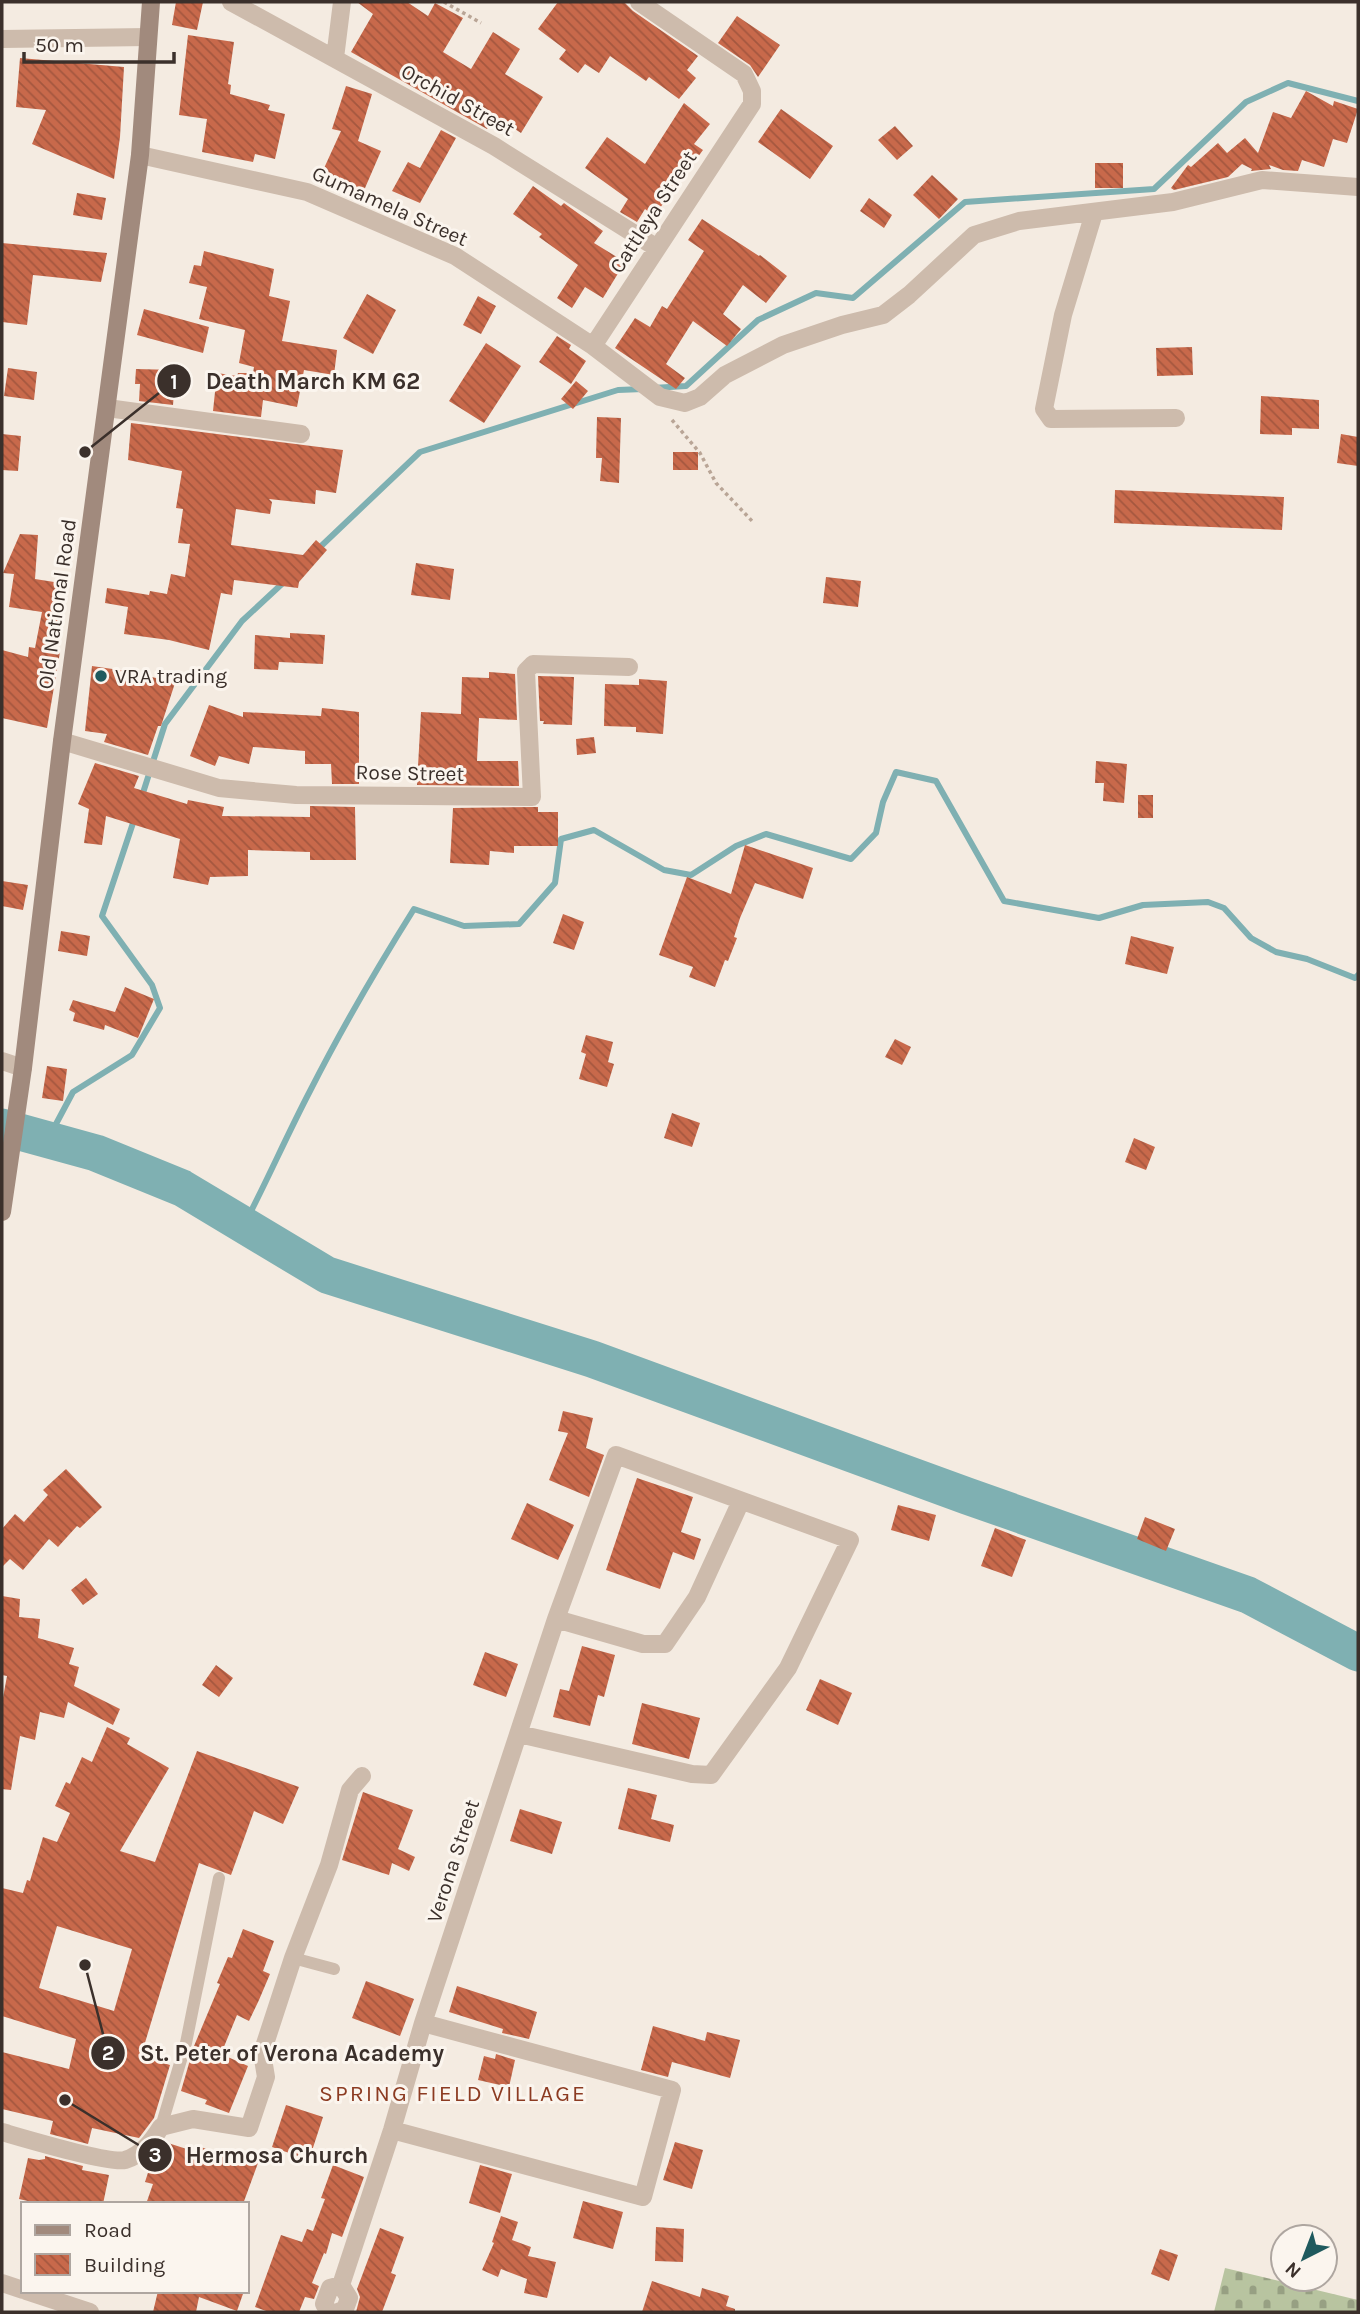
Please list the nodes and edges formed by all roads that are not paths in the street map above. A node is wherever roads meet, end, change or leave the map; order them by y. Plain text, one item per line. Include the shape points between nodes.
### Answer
1 (151, 2) edge
2 (231, 2) edge
3 (342, 2) edge
4 (639, 2) edge
5 (148, 37) junction
6 (2, 39) edge
7 (335, 58) junction
8 (140, 155) junction
9 (1358, 187) edge
10 (1094, 213) junction
11 (657, 248) junction
12 (593, 346) junction
13 (107, 408) junction
14 (1176, 418) dead end
15 (301, 434) dead end
16 (629, 667) dead end
17 (62, 741) junction
18 (2, 1061) edge
19 (23, 1068) junction
20 (2, 1212) edge
21 (741, 1501) junction
22 (556, 1619) junction
23 (519, 1734) junction
24 (362, 1776) dead end
25 (219, 1878) dead end
26 (293, 1958) junction
27 (334, 1969) dead end
28 (423, 2023) junction
29 (161, 2127) junction
30 (392, 2130) junction
31 (2, 2132) edge
32 (2, 2283) edge
33 (341, 2285) junction
34 (21, 2290) edge
35 (30, 2293) edge
36 (90, 2312) edge
37 (329, 2312) edge
38 (338, 2312) edge

1 - 5 main road, Old National Road
2 - 7 street, Orchid Street
3 - 7 street
4 - 11 street, Cattleya Street via 744,74 752,91 752,104
5 - 6 street
5 - 8 main road, Old National Road
7 - 11 street, Orchid Street via 540,173
8 - 12 street, Gumamela Street via 307,192 455,257
8 - 13 main road, Old National Road
9 - 10 street via 1262,180 1174,202
10 - 12 street, Gumamela Street via 1019,221 974,235 883,315 783,345 725,375 700,397 685,403 665,398
10 - 14 street via 1063,315 1044,409 1051,419
11 - 12 street, Cattleya Street
13 - 15 street
13 - 17 main road, Old National Road
16 - 17 street, Rose Street via 533,664 526,671 532,797 296,794 219,788
17 - 19 main road, Old National Road
18 - 19 street
19 - 20 main road, Old National Road
21 - 22 street via 697,1597 665,1644 643,1644
21 - 22 street, Verona Street via 616,1455
21 - 23 street via 850,1540 788,1668 711,1775
22 - 23 street, Verona Street
23 - 28 street, Verona Street
24 - 26 street via 350,1790 329,1865
25 - 29 lane via 186,2043
26 - 27 lane
26 - 29 street via 262,2053 266,2077 249,2128 192,2119
28 - 30 street, Verona Street
28 - 30 street via 672,2090 643,2197
29 - 31 street via 146,2148 124,2160
30 - 33 street, Verona Street
32 - 34 street
33 - 37 street, Verona Street via 330,2288 324,2304
33 - 38 street, Verona Street via 349,2298 345,2309
35 - 36 street

